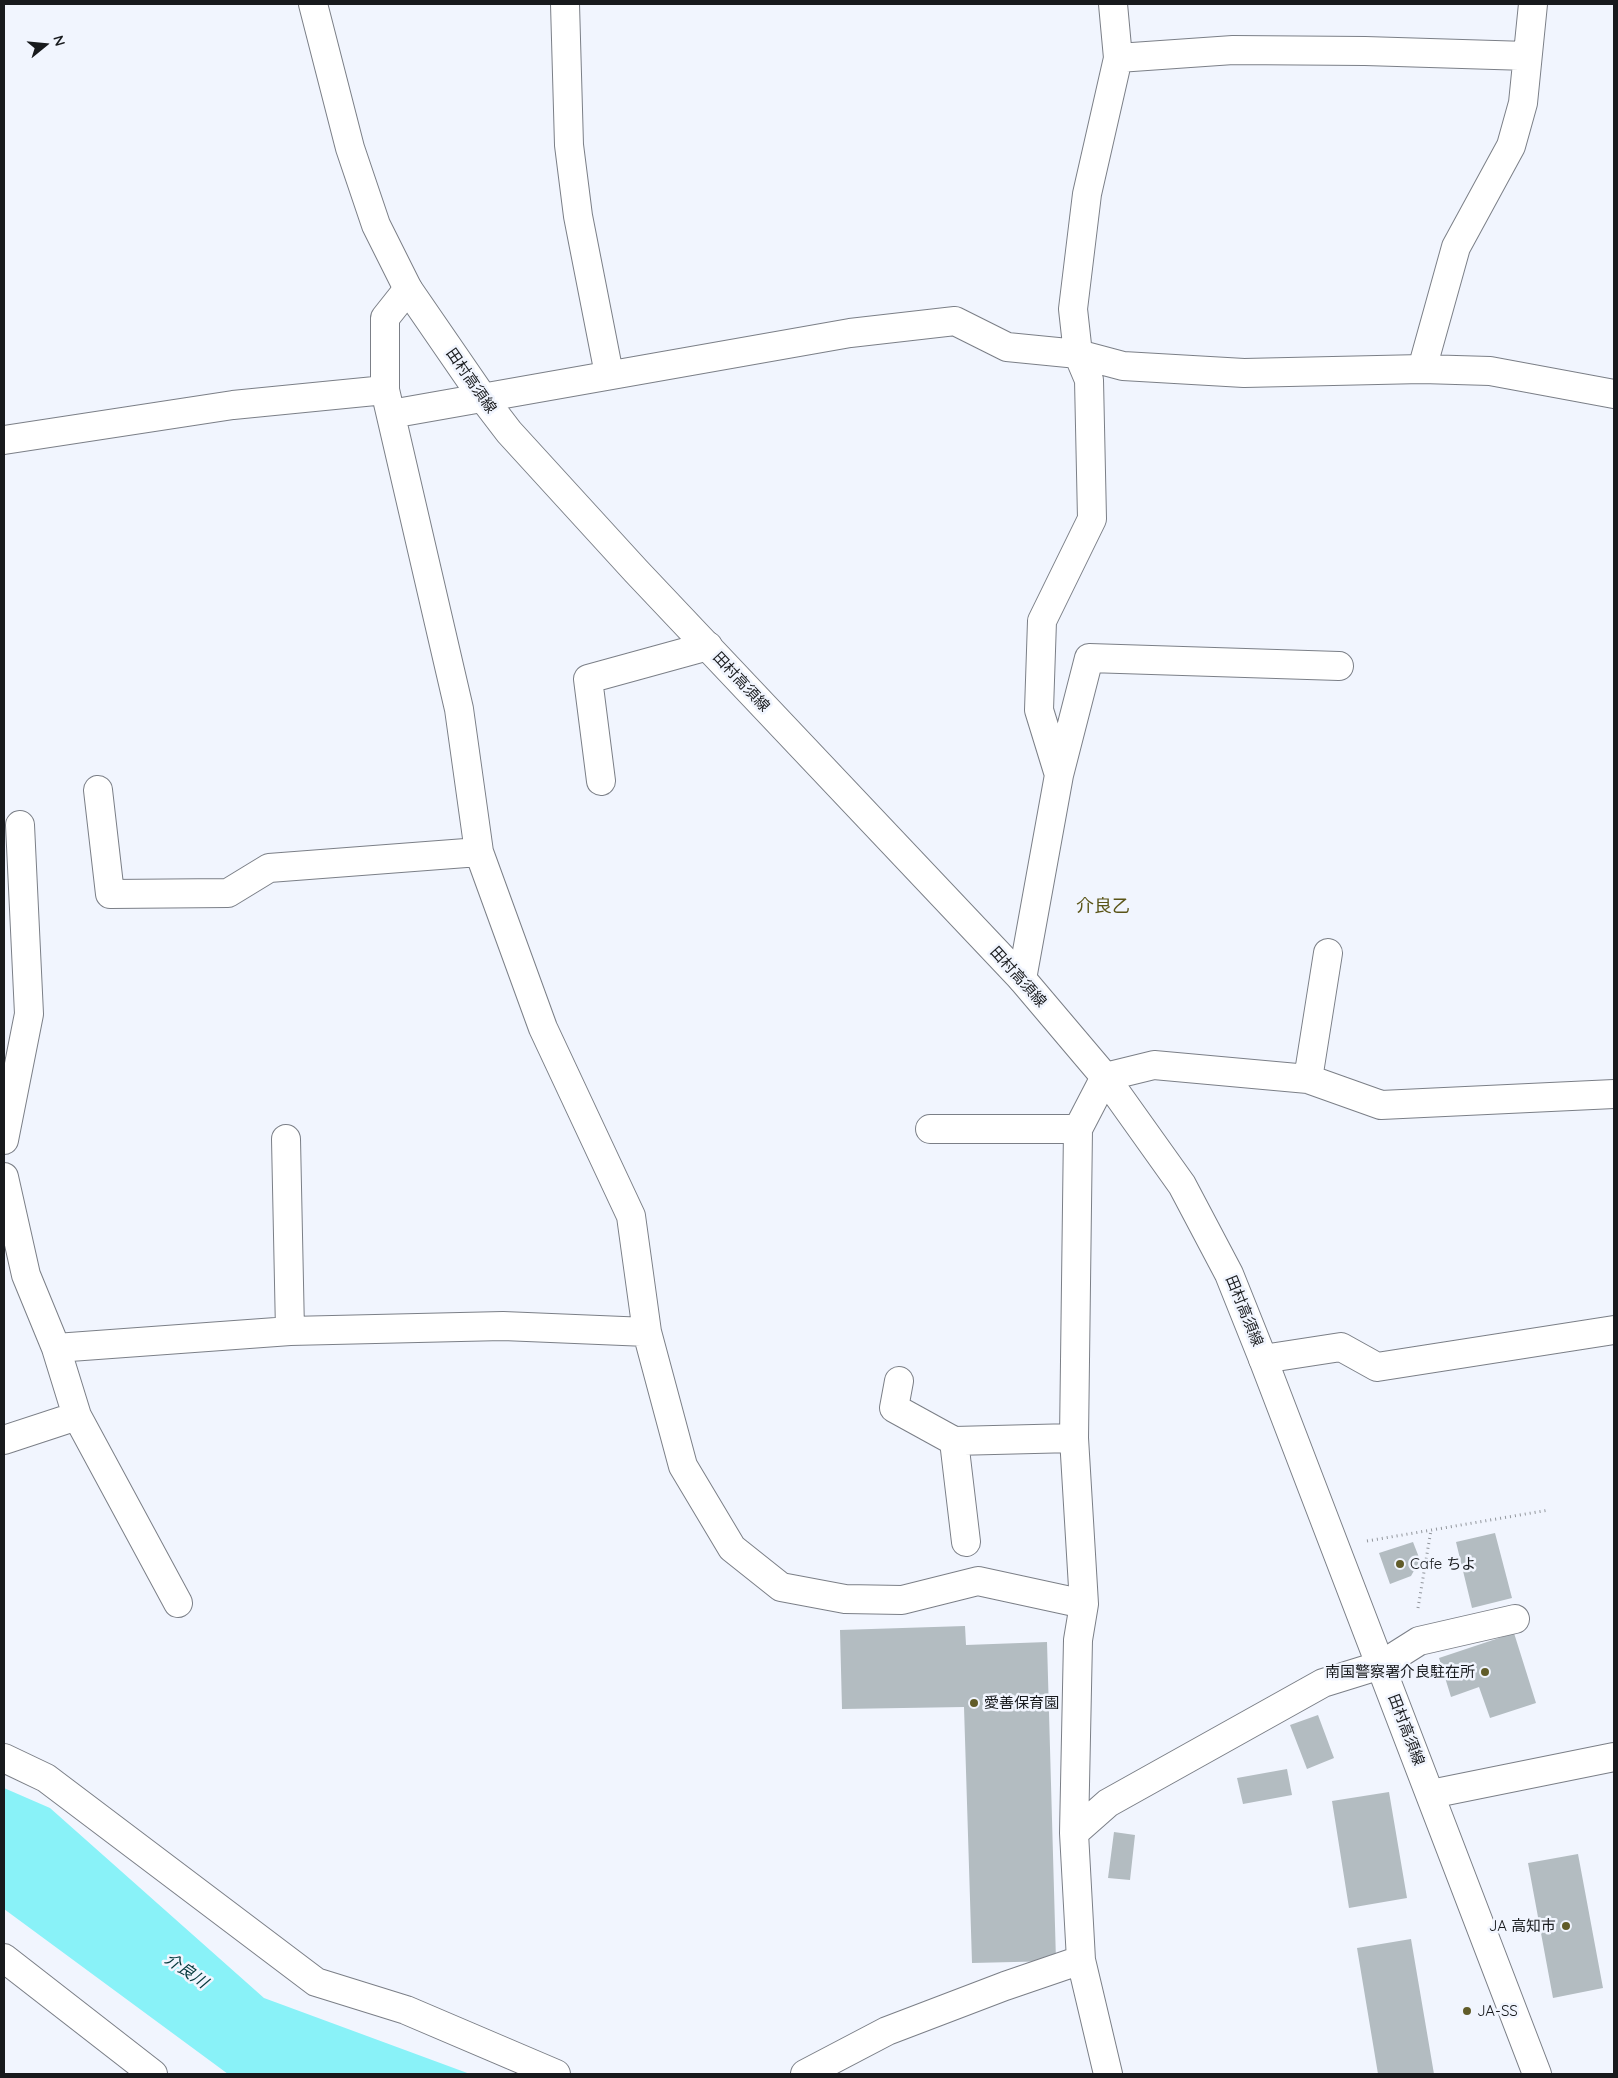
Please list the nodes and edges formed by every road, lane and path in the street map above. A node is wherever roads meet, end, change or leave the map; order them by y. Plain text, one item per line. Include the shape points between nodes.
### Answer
1 (313, 4) edge
2 (565, 4) edge
3 (1112, 4) edge
4 (1533, 4) edge
5 (1527, 56) junction
6 (1118, 58) junction
7 (408, 289) junction
8 (1078, 354) junction
9 (1422, 369) junction
10 (609, 374) junction
11 (1614, 394) edge
12 (483, 398) junction
13 (388, 402) junction
14 (4, 440) edge
15 (708, 646) junction
16 (1339, 666) dead end
17 (1059, 775) junction
18 (601, 781) dead end
19 (98, 790) dead end
20 (20, 825) dead end
21 (479, 852) junction
22 (1328, 953) dead end
23 (1022, 979) junction
24 (1105, 1077) junction
25 (1308, 1079) junction
26 (1614, 1094) edge
27 (930, 1129) dead end
28 (1078, 1129) junction
29 (286, 1139) dead end
30 (4, 1140) edge
31 (4, 1177) edge
32 (1614, 1330) edge
33 (290, 1331) junction
34 (647, 1332) junction
35 (56, 1348) junction
36 (1263, 1359) junction
37 (899, 1381) dead end
38 (77, 1416) junction
39 (1074, 1438) junction
40 (4, 1440) edge
41 (954, 1441) junction
42 (1549, 1510) dead end
43 (1432, 1530) junction
44 (966, 1542) dead end
45 (1334, 1547) junction
46 (178, 1603) dead end
47 (1084, 1604) junction
48 (1515, 1619) dead end
49 (1419, 1641) junction
50 (1380, 1666) junction
51 (1614, 1757) edge
52 (4, 1758) edge
53 (1431, 1794) junction
54 (1074, 1833) junction
55 (4, 1958) edge
56 (1081, 1960) junction
57 (153, 2074) edge
58 (556, 2074) edge
59 (804, 2074) edge
60 (1108, 2074) edge
61 (1538, 2074) edge

1 - 7 street, 田村高須線 via 350,148 376,225
2 - 10 street via 569,144 578,216
3 - 6 street
4 - 5 street
5 - 6 street via 1233,50
5 - 9 street via 1523,103 1511,146 1456,247
6 - 8 street via 1087,194 1073,309
7 - 12 street, 田村高須線
7 - 13 street via 385,318
8 - 9 street via 1123,366 1244,373
8 - 10 street via 1007,347 955,321 850,333
8 - 17 street via 1089,380 1092,519 1042,621 1039,710
9 - 11 street via 1490,371
10 - 12 street
12 - 13 street
12 - 15 street, 田村高須線 via 509,432
13 - 14 street via 233,405
13 - 21 street via 459,709
15 - 18 street via 588,679
15 - 23 street, 田村高須線
16 - 17 street via 1089,658
17 - 23 street
19 - 21 street via 110,894 228,894 269,868
20 - 30 street via 29,1014
21 - 34 street via 543,1028 631,1216
22 - 25 street
23 - 24 street, 田村高須線
24 - 25 street via 1154,1066
24 - 28 street
24 - 36 street, 田村高須線 via 1182,1185 1229,1274
25 - 26 street via 1380,1105
27 - 28 street
28 - 39 street
29 - 33 street
31 - 35 street via 26,1275
32 - 36 street via 1377,1368 1341,1347
33 - 34 street via 503,1326
33 - 35 street
34 - 47 street via 683,1466 732,1548 780,1586 845,1599 902,1600 978,1582
35 - 38 street
36 - 45 street, 田村高須線
37 - 41 street via 894,1408
38 - 40 street
38 - 46 street
39 - 41 street
39 - 47 street
41 - 44 street
42 - 43 path
43 - 45 path
43 - 49 path via 1418,1610
45 - 50 street, 田村高須線
47 - 54 street via 1078,1640
48 - 49 street
49 - 50 street
50 - 53 street, 田村高須線
50 - 54 street via 1323,1683 1108,1803
51 - 53 street
52 - 58 street via 46,1778 316,1982 406,2010
53 - 61 street, 田村高須線
54 - 56 street
55 - 57 street
56 - 59 street via 887,2031
56 - 60 street

